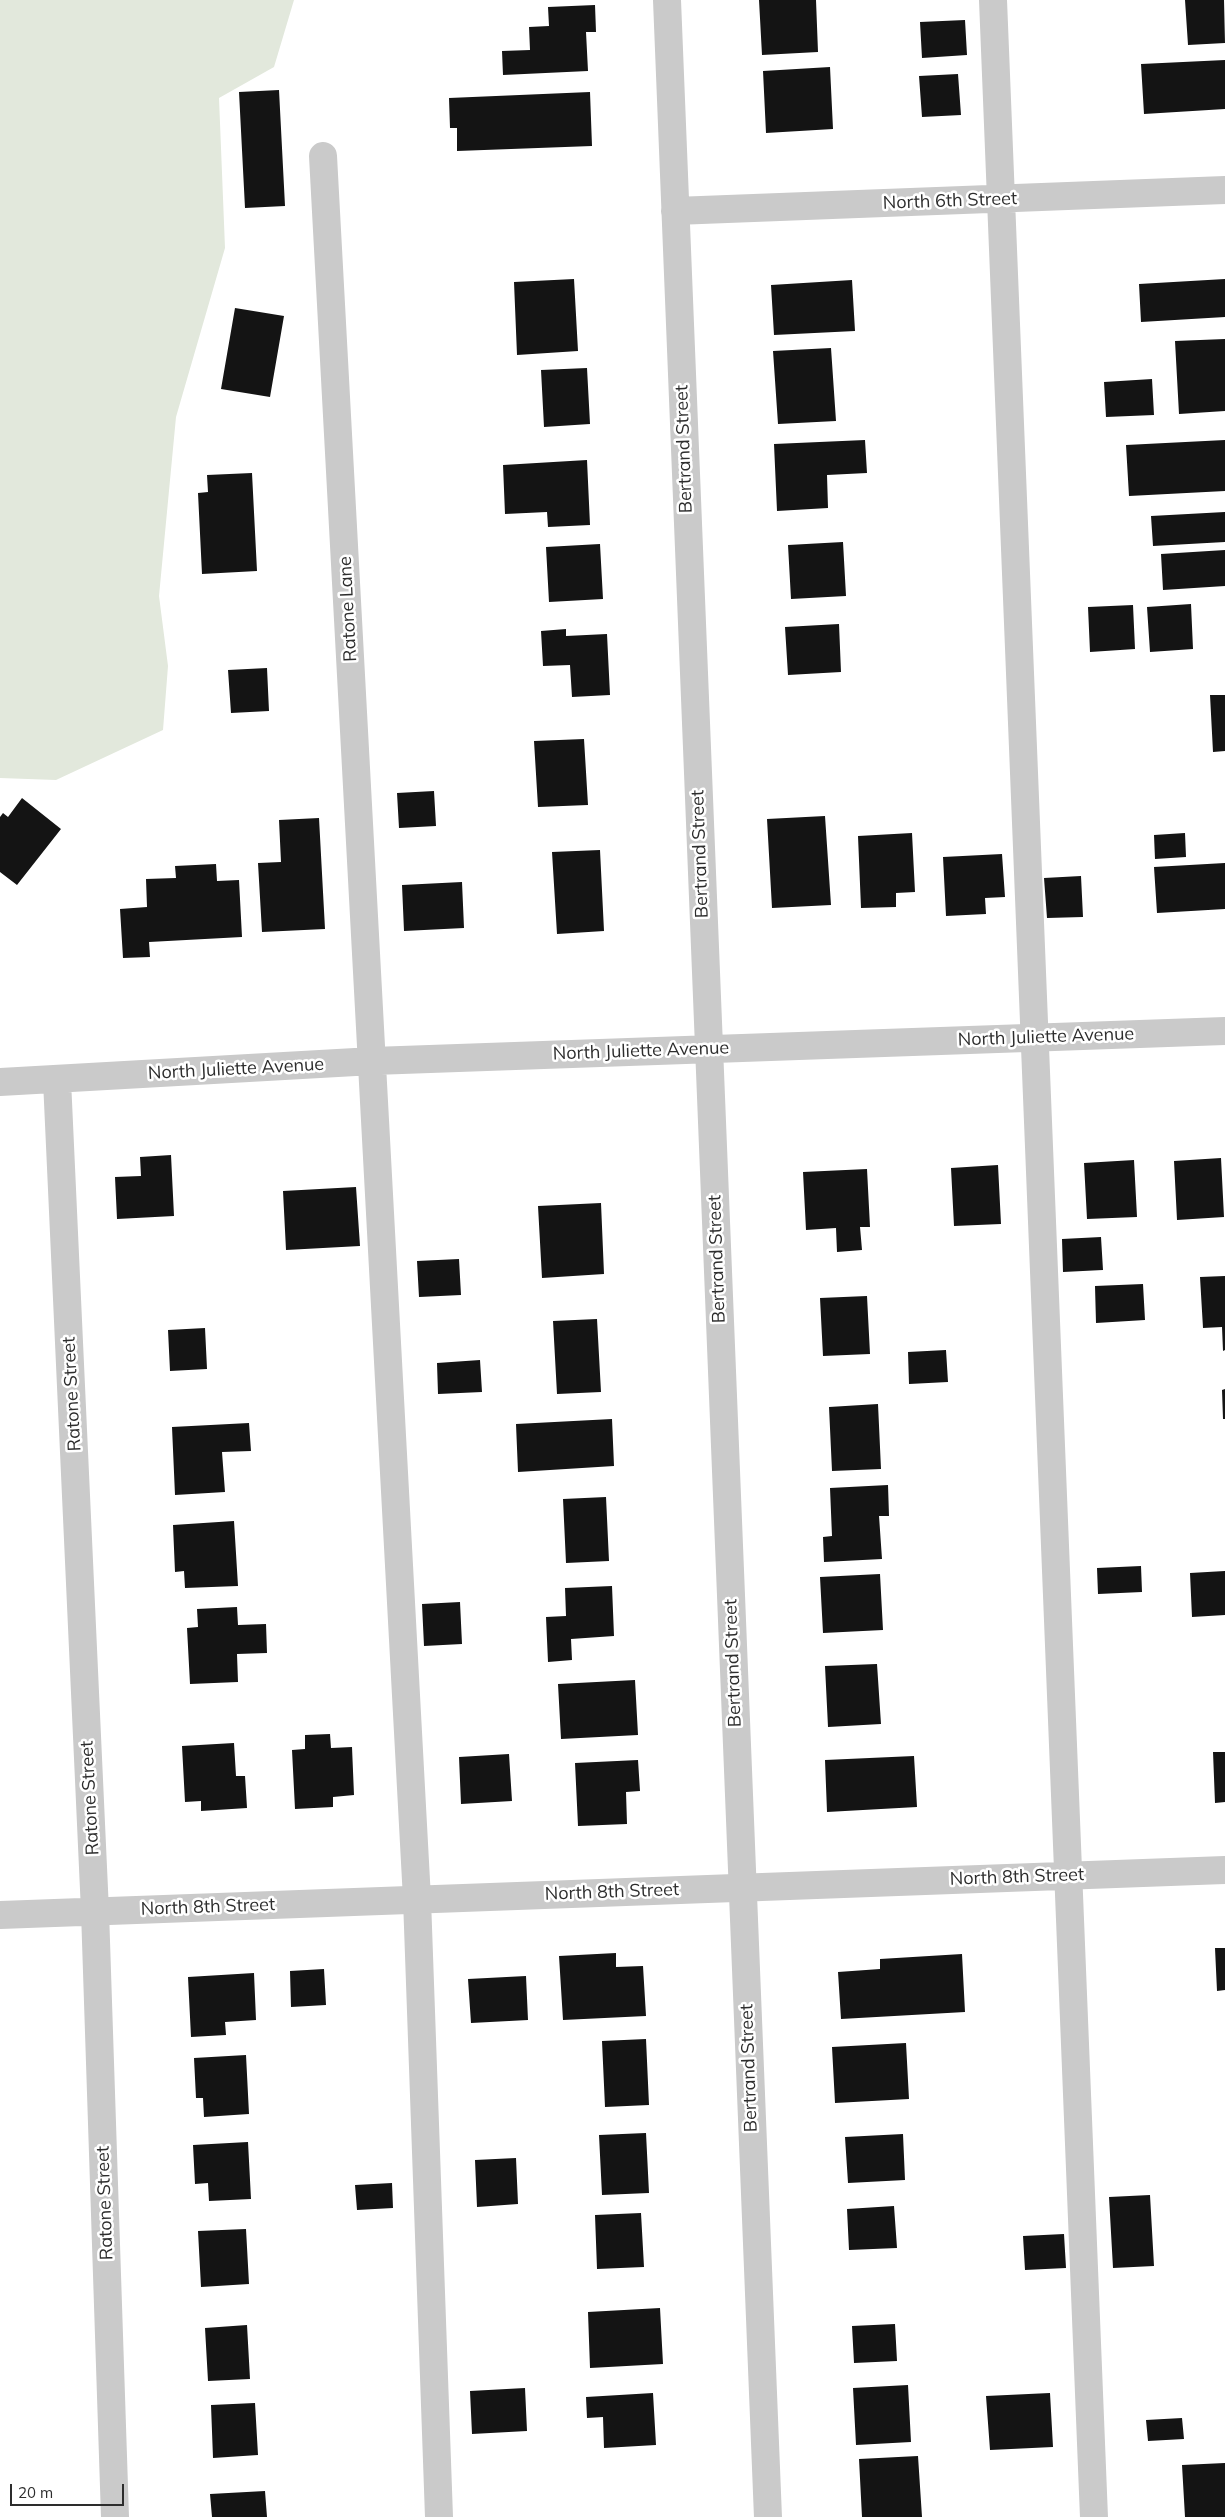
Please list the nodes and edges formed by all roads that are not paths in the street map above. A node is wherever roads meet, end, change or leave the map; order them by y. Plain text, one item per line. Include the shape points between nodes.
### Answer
1 (667, 0) edge
2 (993, 0) edge
3 (323, 156) dead end
4 (1225, 190) edge
5 (1001, 199) junction
6 (675, 211) junction
7 (1225, 1031) edge
8 (1034, 1037) junction
9 (708, 1049) junction
10 (373, 1061) junction
11 (57, 1080) junction
12 (0, 1082) edge
13 (1225, 1870) edge
14 (1069, 1876) junction
15 (742, 1888) junction
16 (417, 1899) junction
17 (95, 1911) junction
18 (0, 1915) edge
19 (115, 2517) edge
20 (439, 2517) edge
21 (768, 2517) edge
22 (1094, 2517) edge

1 - 6 street, Bertrand Street
2 - 5 street
3 - 10 street, Ratone Lane
4 - 5 street, North 6th Street
5 - 6 street, North 6th Street
5 - 8 street
6 - 9 street, Bertrand Street
7 - 8 street, North Juliette Avenue
8 - 9 street, North Juliette Avenue
8 - 14 street
9 - 10 street, North Juliette Avenue
9 - 15 street, Bertrand Street
10 - 11 street, North Juliette Avenue
10 - 16 street, Ratone Lane
11 - 12 street, North Juliette Avenue
11 - 17 street, Ratone Street
13 - 14 street, North 8th Street
14 - 15 street, North 8th Street
14 - 22 street
15 - 16 street, North 8th Street
15 - 21 street, Bertrand Street
16 - 17 street, North 8th Street
16 - 20 street, Ratone Lane
17 - 18 street, North 8th Street
17 - 19 street, Ratone Street

